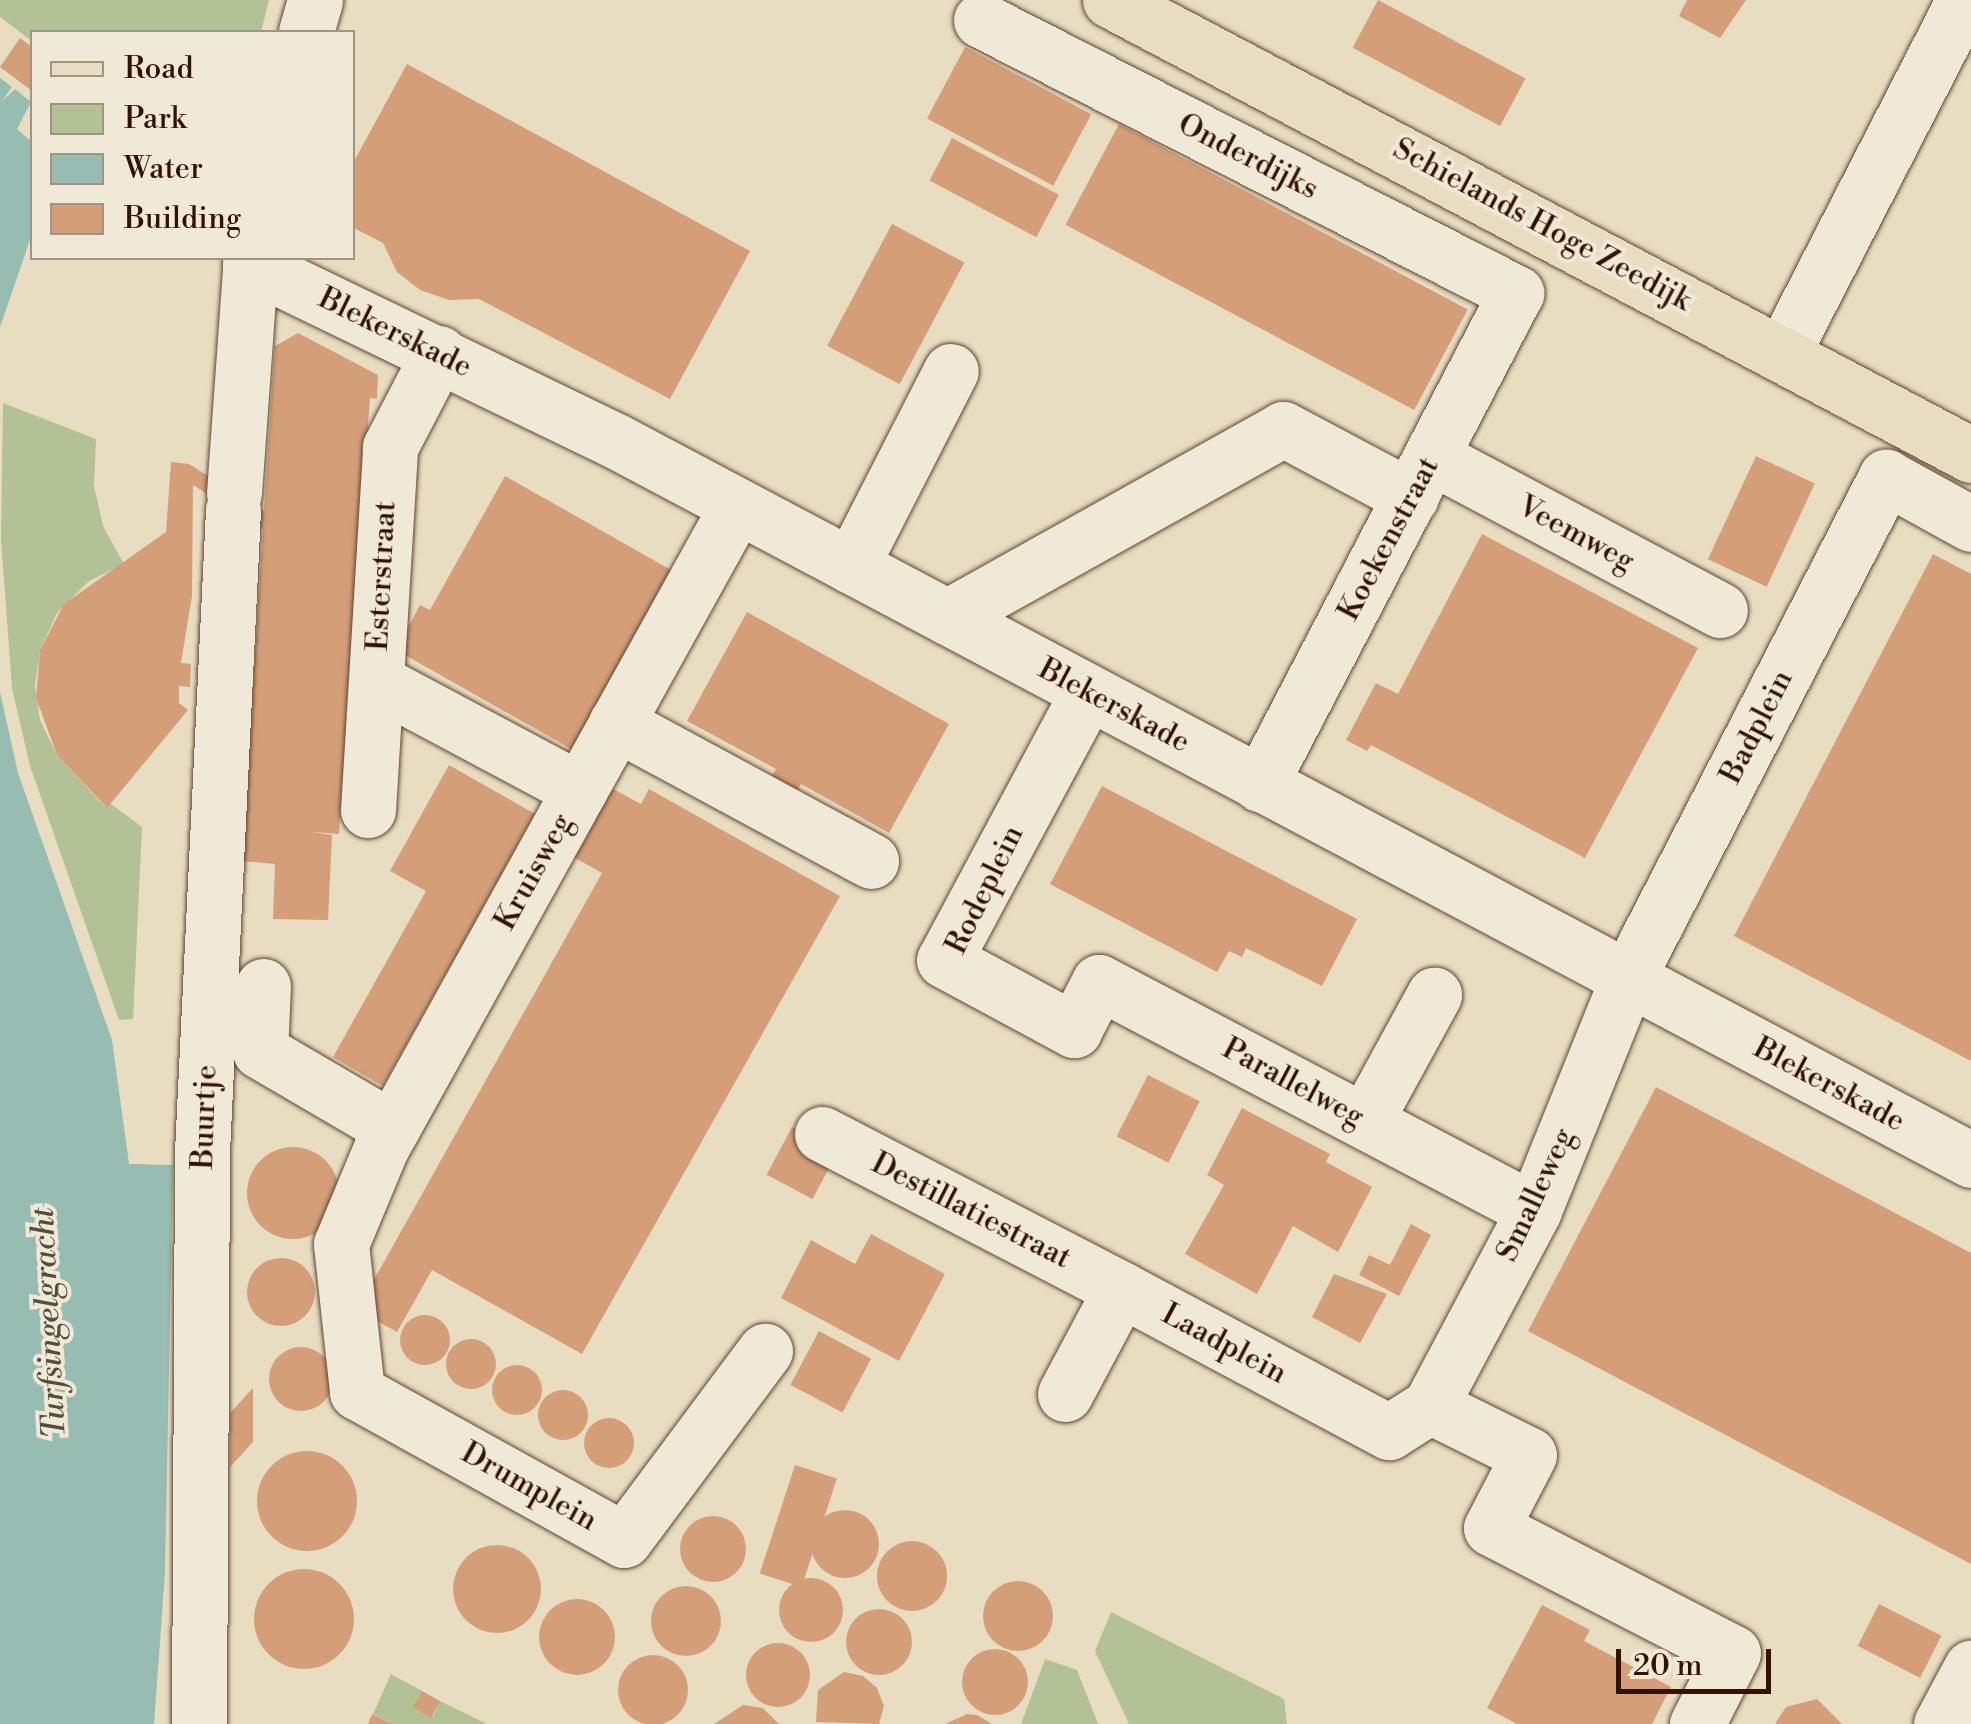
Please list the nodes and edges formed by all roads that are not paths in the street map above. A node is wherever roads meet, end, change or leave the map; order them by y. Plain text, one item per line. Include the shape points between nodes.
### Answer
1 (315, 0) edge
2 (1110, 0) edge
3 (1964, 0) edge
4 (981, 20) dead end
5 (307, 30) edge
6 (251, 261) edge
7 (1516, 294) joint
8 (439, 354) junction
9 (1782, 354) junction
10 (951, 371) dead end
11 (1971, 455) edge
12 (1421, 477) junction
13 (737, 506) junction
14 (1971, 524) edge
15 (851, 566) junction
16 (1720, 610) dead end
17 (948, 617) junction
18 (376, 681) junction
19 (1088, 692) junction
20 (616, 723) junction
21 (1260, 784) junction
22 (580, 790) junction
23 (368, 810) dead end
24 (871, 861) dead end
25 (1628, 978) junction
26 (263, 986) dead end
27 (1434, 995) dead end
28 (1074, 1030) joint
29 (1365, 1121) junction
30 (392, 1128) junction
31 (822, 1134) dead end
32 (1971, 1160) edge
33 (1534, 1210) junction
34 (342, 1244) joint
35 (1121, 1289) junction
36 (765, 1351) dead end
37 (1065, 1394) dead end
38 (1430, 1406) junction
39 (1971, 1668) edge
40 (198, 1724) edge
41 (1697, 1724) edge
42 (1941, 1724) edge

1 - 5 street
2 - 9 main road, Schielands Hoge Zeedijk
3 - 9 street
4 - 7 street, Onderdijks
6 - 8 street, Blekerskade
6 - 40 street, Buurtje via 202,1151
7 - 12 street, Koekenstraat
8 - 13 street, Blekerskade
8 - 18 street, Esterstraat via 390,447
9 - 11 main road, Schielands Hoge Zeedijk
10 - 15 street
12 - 16 street, Veemweg
12 - 17 street, Veemweg via 1282,429
12 - 21 street, Koekenstraat
13 - 15 street, Blekerskade
13 - 20 street, Kruisweg
14 - 25 street, Badplein via 1886,477
15 - 17 street, Blekerskade
17 - 19 street, Blekerskade
18 - 22 street
18 - 23 street, Esterstraat
19 - 21 street, Blekerskade
19 - 28 street, Rodeplein via 944,960
20 - 22 street, Kruisweg
20 - 24 street
21 - 25 street, Blekerskade
22 - 30 street, Kruisweg
25 - 32 street, Blekerskade
25 - 33 street, Smalleweg
26 - 30 street via 260,1052
27 - 29 street
28 - 29 street, Parallelweg via 1100,982
29 - 33 street, Parallelweg
30 - 34 street, Kruisweg
31 - 35 street, Destillatiestraat
33 - 38 street, Smalleweg
34 - 36 street, Drumplein via 357,1392 624,1540
35 - 37 street
35 - 38 street, Laadplein via 1388,1432
38 - 41 street via 1528,1455 1491,1528 1733,1652
39 - 42 street

